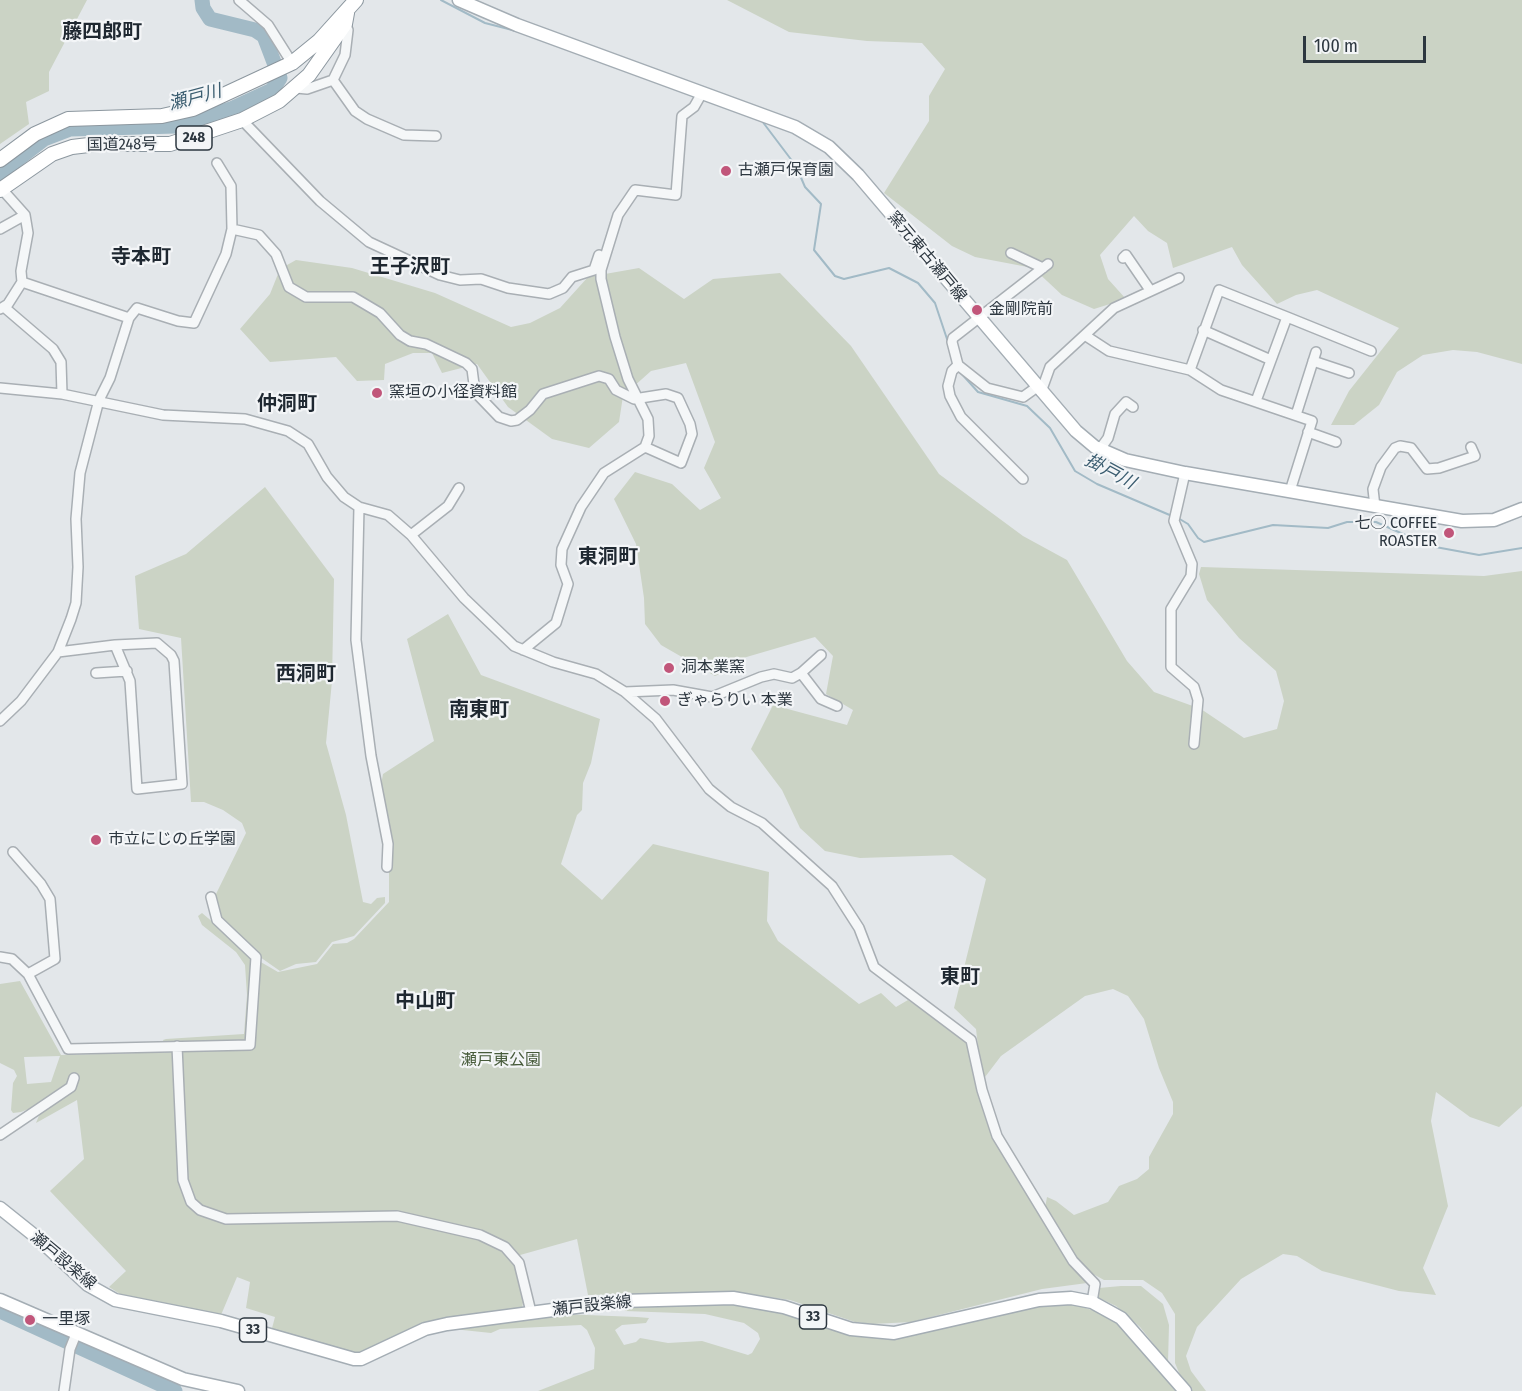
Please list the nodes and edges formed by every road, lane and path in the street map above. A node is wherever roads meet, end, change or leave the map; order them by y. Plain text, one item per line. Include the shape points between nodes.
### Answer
1 (239, 0) edge
2 (356, 0) edge
3 (459, 0) edge
4 (346, 19) junction
5 (289, 65) junction
6 (333, 80) junction
7 (296, 88) junction
8 (702, 93) junction
9 (242, 120) junction
10 (436, 136) dead end
11 (0, 160) edge
12 (217, 163) dead end
13 (1, 189) edge
14 (26, 215) junction
15 (0, 229) edge
16 (232, 229) junction
17 (1011, 253) dead end
18 (605, 255) junction
19 (1122, 258) dead end
20 (1179, 278) dead end
21 (22, 282) junction
22 (1150, 290) junction
23 (2, 308) edge
24 (1287, 316) junction
25 (129, 318) junction
26 (979, 318) junction
27 (1203, 330) junction
28 (1086, 336) junction
29 (1371, 351) dead end
30 (1316, 352) dead end
31 (1271, 360) junction
32 (1313, 362) junction
33 (957, 366) junction
34 (1190, 370) junction
35 (1349, 373) dead end
36 (0, 388) edge
37 (1039, 390) junction
38 (62, 394) junction
39 (99, 400) junction
40 (640, 400) junction
41 (1257, 401) junction
42 (1133, 407) dead end
43 (1296, 415) junction
44 (1308, 432) junction
45 (1336, 442) dead end
46 (645, 447) junction
47 (1471, 447) dead end
48 (1100, 449) junction
49 (1185, 473) junction
50 (1023, 479) dead end
51 (459, 488) dead end
52 (1290, 491) junction
53 (358, 507) junction
54 (1375, 507) junction
55 (1522, 509) edge
56 (411, 535) junction
57 (115, 645) junction
58 (524, 650) junction
59 (58, 652) junction
60 (821, 655) dead end
61 (127, 671) junction
62 (96, 673) dead end
63 (801, 673) junction
64 (625, 692) junction
65 (837, 706) dead end
66 (0, 721) edge
67 (1194, 744) dead end
68 (13, 852) dead end
69 (387, 867) dead end
70 (211, 897) dead end
71 (0, 957) edge
72 (28, 974) junction
73 (177, 1046) junction
74 (74, 1078) dead end
75 (0, 1135) edge
76 (0, 1208) edge
77 (0, 1300) edge
78 (1092, 1302) junction
79 (531, 1312) junction
80 (76, 1334) junction
81 (193, 1387) edge
82 (64, 1391) edge
83 (238, 1391) edge
84 (1185, 1391) edge

1 - 5 street via 268,26
2 - 4 highway, 国道248号 / 248
3 - 8 main road, 窯元東古瀬戸線
4 - 5 highway, 国道248号 / 248 via 338,19 320,41
4 - 6 street via 345,55
4 - 7 highway, 国道248号 / 248
5 - 11 highway, 国道248号 / 248 via 177,114 68,119 35,134
6 - 7 street via 307,89
6 - 10 street via 355,111 367,120 404,135
7 - 9 highway, 国道248号 / 248
8 - 18 street via 694,107 682,116 676,195 634,190 618,215
8 - 26 main road, 窯元東古瀬戸線 via 795,127 828,147 858,175
9 - 13 highway, 国道248号 / 248 via 170,144 72,147 52,153
9 - 18 street via 320,201 369,242 440,275 481,279 549,294 563,288 572,277 594,270 599,255
12 - 16 street via 231,186
13 - 14 street
14 - 15 street
14 - 21 street via 28,233
16 - 25 street via 223,261 194,322 137,308
16 - 40 street via 259,235 276,254 289,287 306,297 352,297 380,313 410,341 426,344 466,363 472,369 475,392 499,417 517,420 543,394 599,376 609,379 616,390
17 - 26 street via 1046,266
18 - 40 street via 601,279 628,379
19 - 22 street via 1126,255
20 - 22 street
21 - 23 street
21 - 25 street
22 - 28 street via 1114,308
23 - 38 street via 53,349 61,362
24 - 27 street via 1219,290
24 - 29 street
24 - 31 street
25 - 39 street
26 - 33 street via 953,338
26 - 37 main road, 窯元東古瀬戸線
27 - 31 street
27 - 34 street
28 - 34 street via 1109,351
28 - 37 street via 1050,367
30 - 32 street
31 - 41 street
32 - 35 street
32 - 43 street
33 - 37 street via 987,388 1023,397
33 - 50 street via 948,386 961,417
34 - 41 street via 1221,390
36 - 38 street
37 - 48 main road, 窯元東古瀬戸線 via 1076,431
38 - 39 street
39 - 53 street via 163,415 245,419 288,431 308,444 336,489
39 - 59 street via 80,473 76,603
40 - 46 street via 650,427
40 - 46 street via 666,394 678,398 692,434 681,464
41 - 43 street
42 - 48 street via 1126,402 1115,414 1108,438
43 - 44 street via 1312,421
44 - 45 street
44 - 52 street
46 - 58 street via 604,473 581,507 562,549 561,565 568,584 556,623
47 - 54 street via 1475,456 1439,468 1427,468 1412,448 1395,448 1381,467 1373,489
48 - 49 main road, 窯元東古瀬戸線 via 1125,460
49 - 52 main road, 窯元東古瀬戸線
49 - 67 street via 1174,517 1192,564 1191,576 1171,609 1171,667 1194,687 1198,700
51 - 56 street via 448,506
52 - 54 main road, 窯元東古瀬戸線
53 - 56 street via 388,515
53 - 69 street via 356,640 371,756 388,844
54 - 55 main road, 窯元東古瀬戸線 via 1462,521 1494,520
56 - 58 street via 464,598 504,638
57 - 59 street
57 - 61 street
57 - 61 street via 157,643 171,654 182,783 137,789
58 - 64 street via 596,674
59 - 66 street via 21,701
60 - 63 street
61 - 62 street
63 - 64 street via 792,678 761,676 712,697 673,690
63 - 65 street via 821,699
64 - 78 street via 656,719 709,789 731,807 762,823 832,886 859,928 874,966 971,1040 997,1136 1073,1261 1095,1284
68 - 72 street via 50,899 55,959
70 - 73 street via 214,915 256,957 250,1046
71 - 72 street via 12,959
72 - 73 street via 69,1049
73 - 79 street via 183,1180 190,1202 200,1210 226,1219 397,1216 480,1234 505,1247 519,1263
74 - 75 street via 71,1088
76 - 79 main road, 瀬戸設楽線 / 33 via 88,1286 115,1300 221,1321 354,1359 425,1329
77 - 80 main road
78 - 79 main road, 瀬戸設楽線 / 33 via 1054,1298 894,1333 851,1329 784,1307 733,1298 621,1301
78 - 84 main road, 瀬戸設楽線 / 33 via 1121,1318
80 - 81 main road
80 - 82 street
81 - 83 main road

